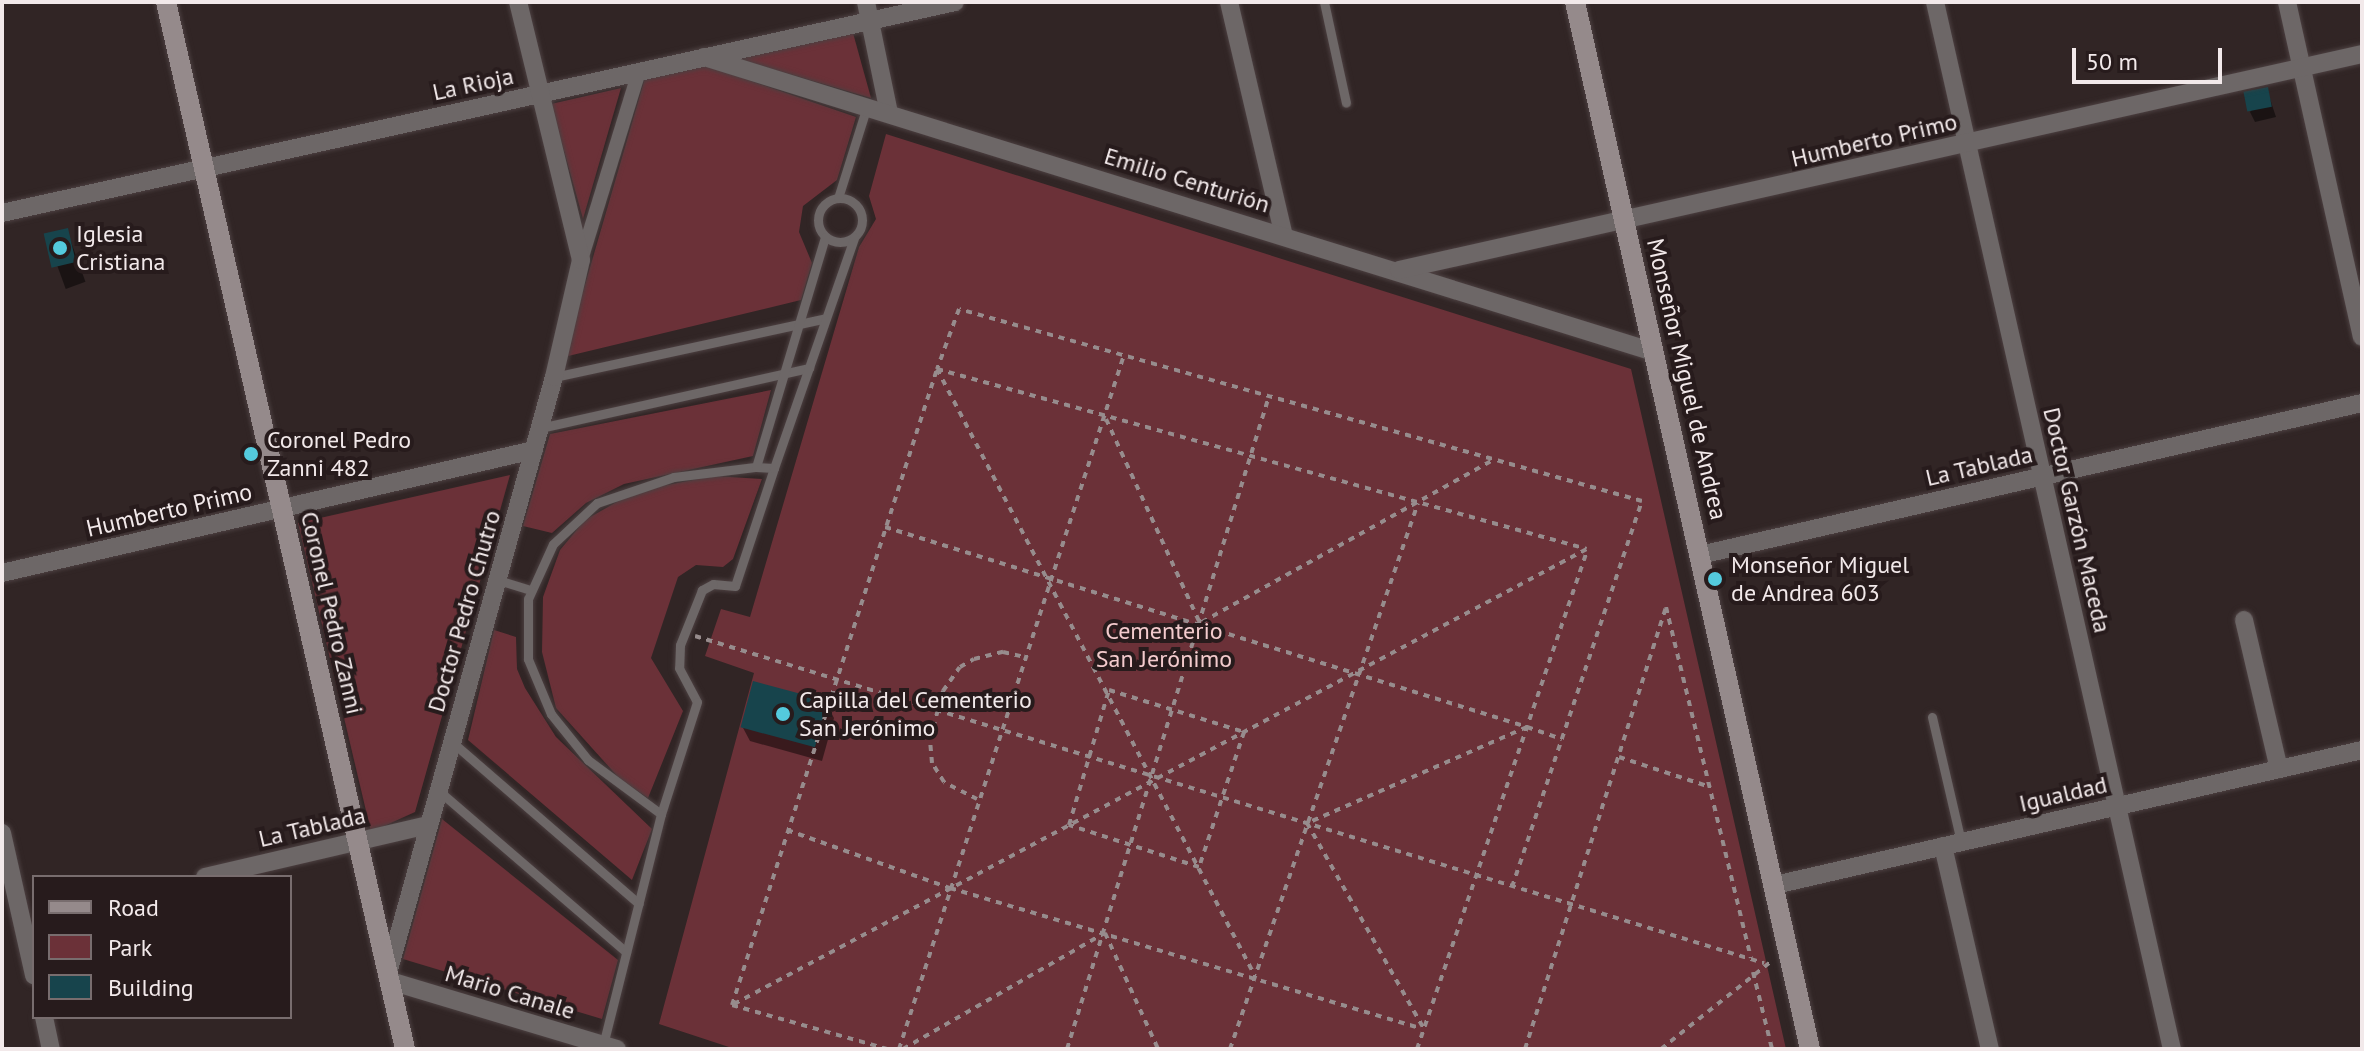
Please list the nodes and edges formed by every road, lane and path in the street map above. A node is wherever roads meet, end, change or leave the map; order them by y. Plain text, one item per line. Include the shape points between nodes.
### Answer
1 (166, 2) edge
2 (518, 2) edge
3 (955, 2) edge
4 (1229, 2) edge
5 (1324, 2) edge
6 (1575, 2) edge
7 (1935, 2) edge
8 (2287, 2) edge
9 (868, 11) edge
10 (2362, 54) edge
11 (704, 57) junction
12 (2302, 67) junction
13 (639, 72) junction
14 (538, 94) junction
15 (1346, 103) dead end
16 (866, 109) junction
17 (889, 113) junction
18 (1967, 143) junction
19 (204, 168) junction
20 (838, 198) junction
21 (2, 213) edge
22 (1625, 222) junction
23 (1284, 236) junction
24 (825, 237) junction
25 (854, 238) junction
26 (581, 260) junction
27 (1397, 271) junction
28 (826, 318) junction
29 (799, 325) junction
30 (2362, 337) edge
31 (1654, 352) junction
32 (1124, 355) junction
33 (809, 368) junction
34 (937, 369) junction
35 (554, 377) junction
36 (784, 377) junction
37 (1269, 396) junction
38 (2362, 403) edge
39 (1106, 419) junction
40 (540, 428) junction
41 (534, 450) junction
42 (1250, 457) junction
43 (1495, 459) junction
44 (756, 467) junction
45 (774, 468) junction
46 (2042, 476) junction
47 (1418, 502) junction
48 (282, 508) junction
49 (885, 527) junction
50 (1587, 549) junction
51 (1700, 555) junction
52 (2, 573) edge
53 (1050, 578) junction
54 (498, 580) junction
55 (531, 590) junction
56 (2244, 620) dead end
57 (1200, 623) junction
58 (683, 633) junction
59 (1024, 657) junction
60 (1360, 672) junction
61 (834, 680) junction
62 (1109, 690) junction
63 (1175, 709) junction
64 (937, 712) junction
65 (1932, 717) dead end
66 (1527, 727) junction
67 (998, 732) junction
68 (1244, 732) junction
69 (1562, 739) junction
70 (452, 742) junction
71 (2362, 750) edge
72 (1619, 757) junction
73 (1088, 760) junction
74 (2279, 769) junction
75 (1154, 780) junction
76 (1710, 787) junction
77 (439, 791) junction
78 (1222, 797) junction
79 (977, 799) junction
80 (2117, 806) junction
81 (661, 814) junction
82 (1307, 823) junction
83 (429, 825) junction
84 (1069, 825) junction
85 (787, 830) junction
86 (2, 833) edge
87 (358, 841) junction
88 (1952, 844) junction
89 (1131, 845) junction
90 (1199, 867) junction
91 (214, 875) edge
92 (1476, 875) junction
93 (1775, 885) junction
94 (1512, 887) junction
95 (950, 888) junction
96 (639, 904) junction
97 (1572, 905) junction
98 (28, 919) edge
99 (2, 925) edge
100 (1105, 933) junction
101 (626, 952) junction
102 (32, 956) edge
103 (1751, 958) junction
104 (1753, 972) junction
105 (1255, 976) junction
106 (389, 977) junction
107 (732, 1005) junction
108 (44, 1019) edge
109 (1424, 1029) junction
110 (610, 1047) edge
111 (51, 1049) edge
112 (405, 1049) edge
113 (887, 1049) edge
114 (901, 1049) edge
115 (1067, 1049) edge
116 (1158, 1049) edge
117 (1230, 1049) edge
118 (1417, 1049) edge
119 (1525, 1049) edge
120 (1661, 1049) edge
121 (1772, 1049) edge
122 (1810, 1049) edge
123 (1990, 1049) edge
124 (2172, 1049) edge

1 - 19 main road, Coronel Pedro Zanni
2 - 14 street, Doctor Pedro Chutro
3 - 9 street, La Rioja
4 - 23 street
5 - 15 lane
6 - 22 main road, Monseñor Miguel de Andrea
7 - 18 street, Doctor Garzón Maceda
8 - 12 street
9 - 11 street, La Rioja
9 - 17 street
10 - 12 street, Humberto Primo
11 - 13 street, La Rioja
11 - 16 street, Emilio Centurión
12 - 18 street, Humberto Primo
12 - 30 street
13 - 14 street, La Rioja
13 - 26 street, Doctor Pedro Chutro
14 - 19 street, La Rioja
14 - 26 street, Doctor Pedro Chutro
16 - 17 street, Emilio Centurión
16 - 20 lane
17 - 23 street, Emilio Centurión
18 - 22 street, Humberto Primo
18 - 46 street, Doctor Garzón Maceda
19 - 21 street, La Rioja
19 - 48 main road, Coronel Pedro Zanni
20 - 24 lane via 824,204 818,217
20 - 25 lane via 852,201 861,211 862,226
22 - 27 street, Humberto Primo
22 - 31 main road, Monseñor Miguel de Andrea
23 - 27 street, Emilio Centurión
24 - 25 lane via 839,243
24 - 29 lane
25 - 28 lane
26 - 35 street, Doctor Pedro Chutro
27 - 31 street, Emilio Centurión
28 - 29 lane
28 - 33 lane
29 - 35 lane
29 - 36 lane
31 - 51 main road, Monseñor Miguel de Andrea
32 - 34 path via 959,309
32 - 37 path
32 - 39 path
33 - 36 lane
33 - 45 lane
34 - 39 path
34 - 49 path
34 - 53 path
35 - 40 street, Doctor Pedro Chutro
36 - 40 lane
36 - 44 lane
37 - 42 path
37 - 43 path
38 - 46 street, La Tablada
39 - 42 path
39 - 53 path
39 - 57 path
40 - 41 street, Doctor Pedro Chutro
41 - 48 street, Humberto Primo
41 - 54 street, Doctor Pedro Chutro
42 - 47 path
42 - 57 path
43 - 47 path
43 - 69 path via 1642,501
44 - 45 lane
44 - 55 lane via 663,479 597,503 553,544
45 - 58 lane via 735,586 713,584 702,590
46 - 51 street, La Tablada
46 - 80 street, Doctor Garzón Maceda
47 - 50 path
47 - 57 path
47 - 60 path
48 - 52 street, Humberto Primo
48 - 87 main road, Coronel Pedro Zanni
49 - 53 path
49 - 61 path
50 - 60 path
50 - 66 path
51 - 93 main road, Monseñor Miguel de Andrea
53 - 57 path
53 - 59 path
53 - 62 path
54 - 55 lane
54 - 70 street, Doctor Pedro Chutro
55 - 81 lane via 525,629 528,659 551,714 588,760
56 - 74 street
57 - 60 path
57 - 63 path
58 - 61 path
58 - 81 lane via 679,668 697,702
59 - 64 path via 990,653 960,667 949,679
59 - 67 path
60 - 66 path
60 - 68 path
60 - 82 path
61 - 64 path
61 - 85 path
62 - 63 path
62 - 73 path
62 - 75 path
63 - 68 path
63 - 75 path
64 - 67 path
64 - 79 path via 930,751 937,773 953,790
65 - 88 lane
66 - 69 path
66 - 82 path
66 - 92 path
67 - 73 path
67 - 79 path
68 - 75 path
68 - 78 path
69 - 94 path
70 - 77 street, Doctor Pedro Chutro
70 - 96 lane
71 - 74 street, Igualdad
72 - 76 path
72 - 76 path via 1666,607
72 - 97 path
73 - 75 path
73 - 84 path
74 - 80 street, Igualdad
75 - 78 path
75 - 84 path
75 - 89 path
75 - 90 path
76 - 103 path
77 - 83 street, Doctor Pedro Chutro
77 - 101 lane
78 - 82 path
78 - 90 path
79 - 95 path
80 - 88 street, Igualdad
80 - 124 street, Doctor Garzón Maceda
81 - 96 lane
82 - 92 path
82 - 105 path
82 - 109 path
83 - 87 street, La Tablada
83 - 106 street, Doctor Pedro Chutro
84 - 89 path
84 - 95 path
85 - 95 path
85 - 107 path
86 - 98 street
87 - 91 street, La Tablada
87 - 106 main road, Coronel Pedro Zanni
88 - 93 street, Igualdad
88 - 123 street
89 - 90 path
89 - 100 path
90 - 105 path
92 - 94 path
92 - 109 path
93 - 122 main road, Monseñor Miguel de Andrea
94 - 97 path
95 - 100 path
95 - 107 path
95 - 114 path
96 - 101 lane
97 - 103 path
97 - 119 path
98 - 99 street
98 - 102 street
100 - 105 path
100 - 114 path
100 - 115 path
100 - 116 path
101 - 110 lane
103 - 104 path via 1764,963
104 - 120 path
104 - 121 path
105 - 109 path
105 - 117 path
106 - 110 street, Mario Canale
106 - 112 main road, Coronel Pedro Zanni
107 - 113 path
108 - 111 street
109 - 118 path

